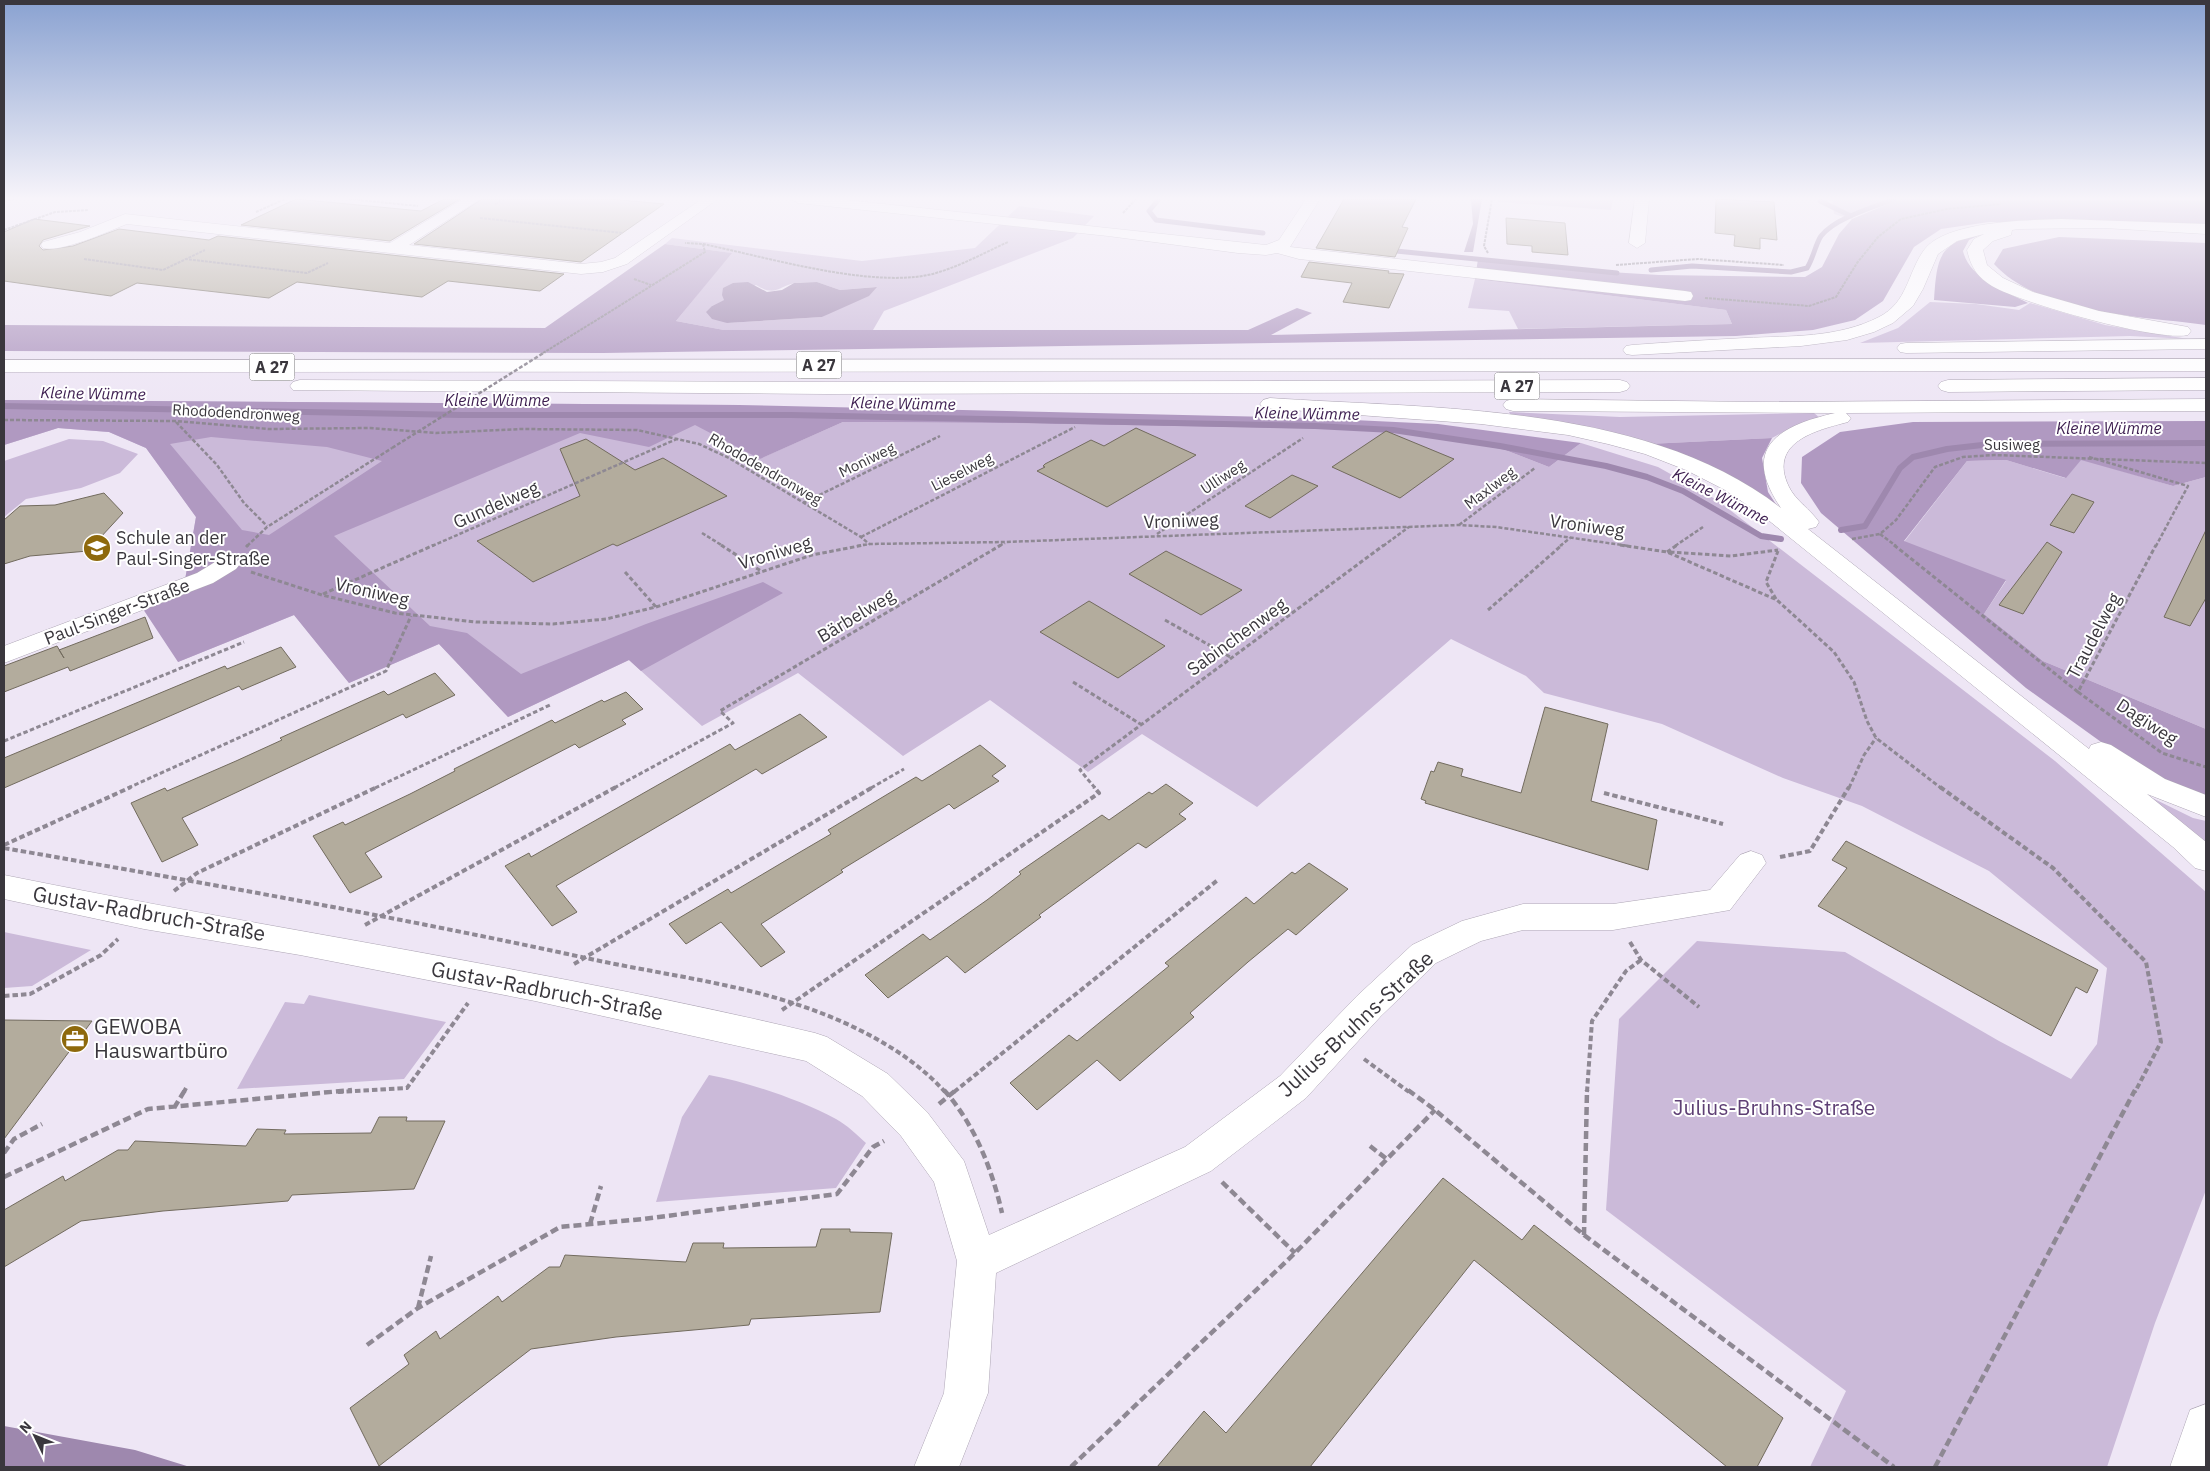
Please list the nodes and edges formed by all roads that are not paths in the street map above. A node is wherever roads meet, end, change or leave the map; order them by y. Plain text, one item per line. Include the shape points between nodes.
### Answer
1 (561, 268) edge
2 (597, 268) edge
3 (1424, 268) edge
4 (1923, 268) edge
5 (1981, 268) edge
6 (1685, 296) road end
7 (2206, 333) edge
8 (2206, 344) edge
9 (1618, 351) junction
10 (1097, 364) junction
11 (2206, 365) edge
12 (4, 366) edge
13 (2206, 384) edge
14 (282, 386) dead end
15 (1634, 386) dead end
16 (1933, 386) dead end
17 (827, 388) junction
18 (1270, 404) junction
19 (2206, 405) edge
20 (1908, 407) junction
21 (228, 564) road end
22 (4, 656) edge
23 (2206, 806) edge
24 (2206, 860) edge
25 (1751, 863) road end
26 (4, 887) edge
27 (977, 1261) junction
28 (2206, 1426) edge
29 (937, 1467) edge
30 (2192, 1467) edge

1 - 2 main road
3 - 6 main road
4 - 9 main road via 1908,301 1893,316 1867,328 1810,339
5 - 7 main road via 1991,278 2040,300 2119,321
8 - 9 main road
9 - 10 main road via 1202,358
10 - 11 main road, A 27 via 1283,367
10 - 12 main road, A 27
13 - 16 main road
14 - 17 main road, A 27
15 - 17 main road, A 27
17 - 18 main road via 969,397
18 - 20 main road
18 - 24 main road via 1482,418 1565,427 1643,445 1713,473 1770,510
19 - 20 main road
20 - 23 main road via 1831,419 1787,437 1779,446 1772,466 1776,483 1788,502 1815,528 2108,758 2155,786
21 - 22 main road, Paul-Singer-Straße via 205,578
25 - 27 main road, Julius-Bruhns-Straße via 1719,901 1613,917 1523,917 1473,930 1424,954 1293,1087 1198,1159
26 - 27 main road, Gustav-Radbruch-Straße via 144,916 486,978 815,1048 875,1086 914,1124 951,1174
27 - 29 main road via 966,1393
28 - 30 main road

